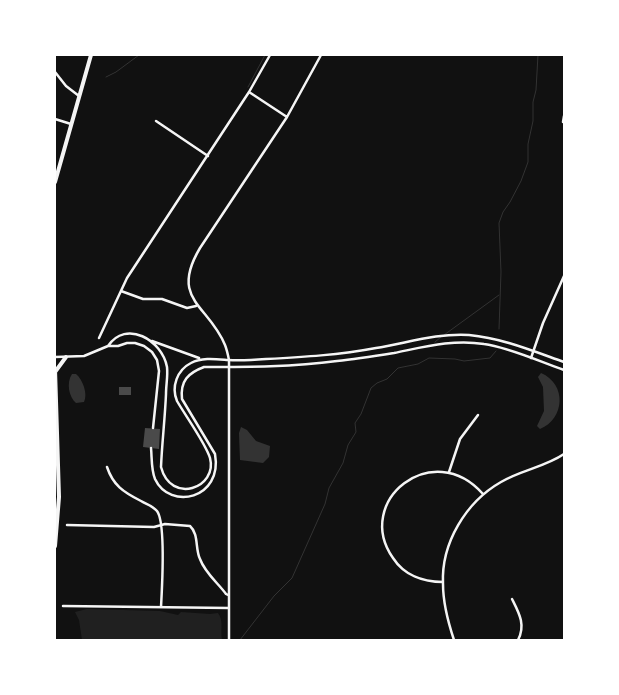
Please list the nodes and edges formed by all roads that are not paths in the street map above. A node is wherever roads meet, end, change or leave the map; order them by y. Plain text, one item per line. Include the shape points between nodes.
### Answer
1 (91, 55) edge
2 (270, 55) edge
3 (320, 55) edge
4 (55, 72) edge
5 (249, 92) junction
6 (79, 96) junction
7 (564, 116) edge
8 (287, 117) junction
9 (55, 119) edge
10 (156, 121) dead end
11 (563, 122) edge
12 (71, 124) junction
13 (208, 156) junction
14 (55, 182) edge
15 (564, 276) edge
16 (121, 291) junction
17 (196, 305) junction
18 (99, 338) dead end
19 (151, 341) junction
20 (108, 346) junction
21 (533, 351) junction
22 (55, 357) edge
23 (66, 357) junction
24 (531, 358) junction
25 (200, 359) junction
26 (229, 360) junction
27 (564, 362) edge
28 (230, 367) junction
29 (564, 370) edge
30 (55, 371) edge
31 (478, 415) dead end
32 (153, 428) dead end
33 (151, 448) dead end
34 (564, 454) edge
35 (107, 467) dead end
36 (449, 472) junction
37 (483, 494) junction
38 (67, 525) dead end
39 (161, 525) junction
40 (55, 546) edge
41 (442, 582) junction
42 (229, 595) junction
43 (512, 599) dead end
44 (63, 606) dead end
45 (161, 607) junction
46 (229, 608) junction
47 (229, 640) edge
48 (454, 640) edge
49 (518, 640) edge

1 - 6 main road
2 - 5 street
3 - 8 street
4 - 6 street
5 - 8 street
5 - 13 street
6 - 12 main road
7 - 11 street
8 - 17 street via 196,255 189,276
9 - 12 street
10 - 13 street
12 - 14 main road
13 - 16 street
15 - 21 street
16 - 17 street via 187,308
16 - 18 street
17 - 26 street via 222,338
19 - 20 street via 134,333 125,334 114,338
19 - 25 street
19 - 25 street via 161,350 167,368 161,467 169,483 184,489 204,482 210,471 210,457 174,394 180,372
20 - 23 street via 84,356
20 - 32 street via 135,343 152,352 157,360 159,371
21 - 24 street
21 - 26 street via 486,337 450,335 336,354
21 - 27 street
22 - 23 street
23 - 30 main road
24 - 28 street via 486,344 443,343 337,361
24 - 29 street
25 - 26 street
26 - 28 street
28 - 33 street via 204,367 193,371 182,385 182,399 215,454 216,471 208,487 186,496 164,490 154,477
28 - 42 street
30 - 40 main road via 59,497
31 - 36 street via 460,439
34 - 37 street via 512,476
35 - 39 street via 117,487 156,510
36 - 37 street via 468,481
36 - 41 street via 427,472 402,484 392,495 383,526 386,547 399,566 421,579
37 - 41 street via 455,531 445,558
38 - 39 street
39 - 42 street via 192,528 203,566
39 - 45 street
41 - 48 street
42 - 46 street
43 - 49 street via 522,619
44 - 45 street
45 - 46 street
46 - 47 street

